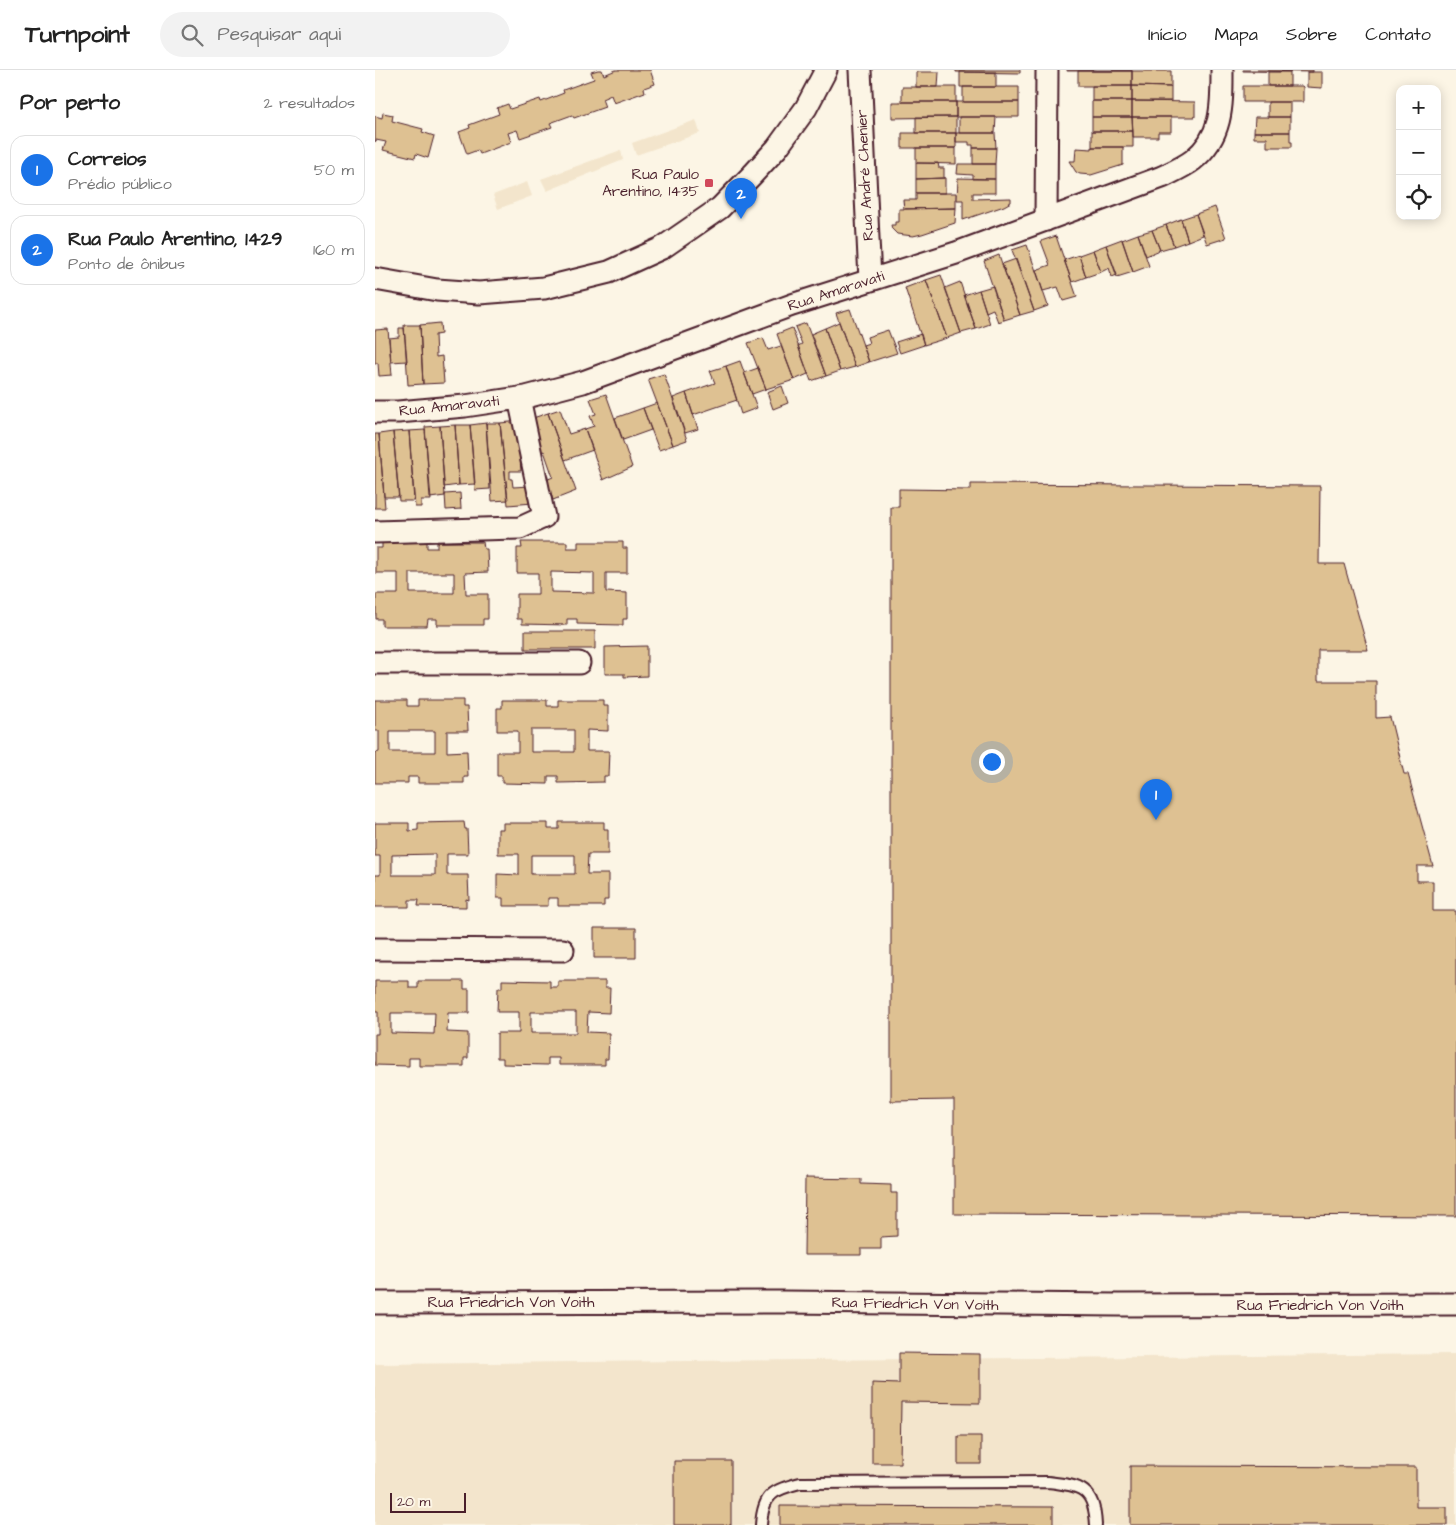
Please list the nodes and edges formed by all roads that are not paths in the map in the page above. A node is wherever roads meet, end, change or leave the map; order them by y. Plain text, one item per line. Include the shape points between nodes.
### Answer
1 (827, 70) edge
2 (860, 70) edge
3 (1047, 70) edge
4 (1222, 70) edge
5 (1046, 220) junction
6 (375, 279) edge
7 (870, 280) junction
8 (519, 398) junction
9 (375, 412) edge
10 (375, 532) edge
11 (375, 662) edge
12 (579, 663) dead end
13 (375, 950) edge
14 (563, 950) dead end
15 (375, 1303) edge
16 (1456, 1304) edge
17 (761, 1525) edge
18 (1096, 1525) edge

1 - 6 street via 806,108 777,148 720,208 662,248 609,272 544,288 479,293 437,290
2 - 7 street, Rua André Chenier
3 - 5 street
4 - 5 street, Rua Amaravati via 1219,122 1211,142 1193,160 1162,177
5 - 7 street, Rua Amaravati
7 - 8 street, Rua Amaravati via 791,305 583,382
8 - 9 street, Rua Amaravati via 455,407
8 - 10 street via 545,518 520,528
11 - 12 street
13 - 14 street
15 - 16 street, Rua Friedrich Von Voith
17 - 18 lane via 767,1500 778,1489 800,1483 1039,1482 1073,1484 1087,1493 1095,1506

